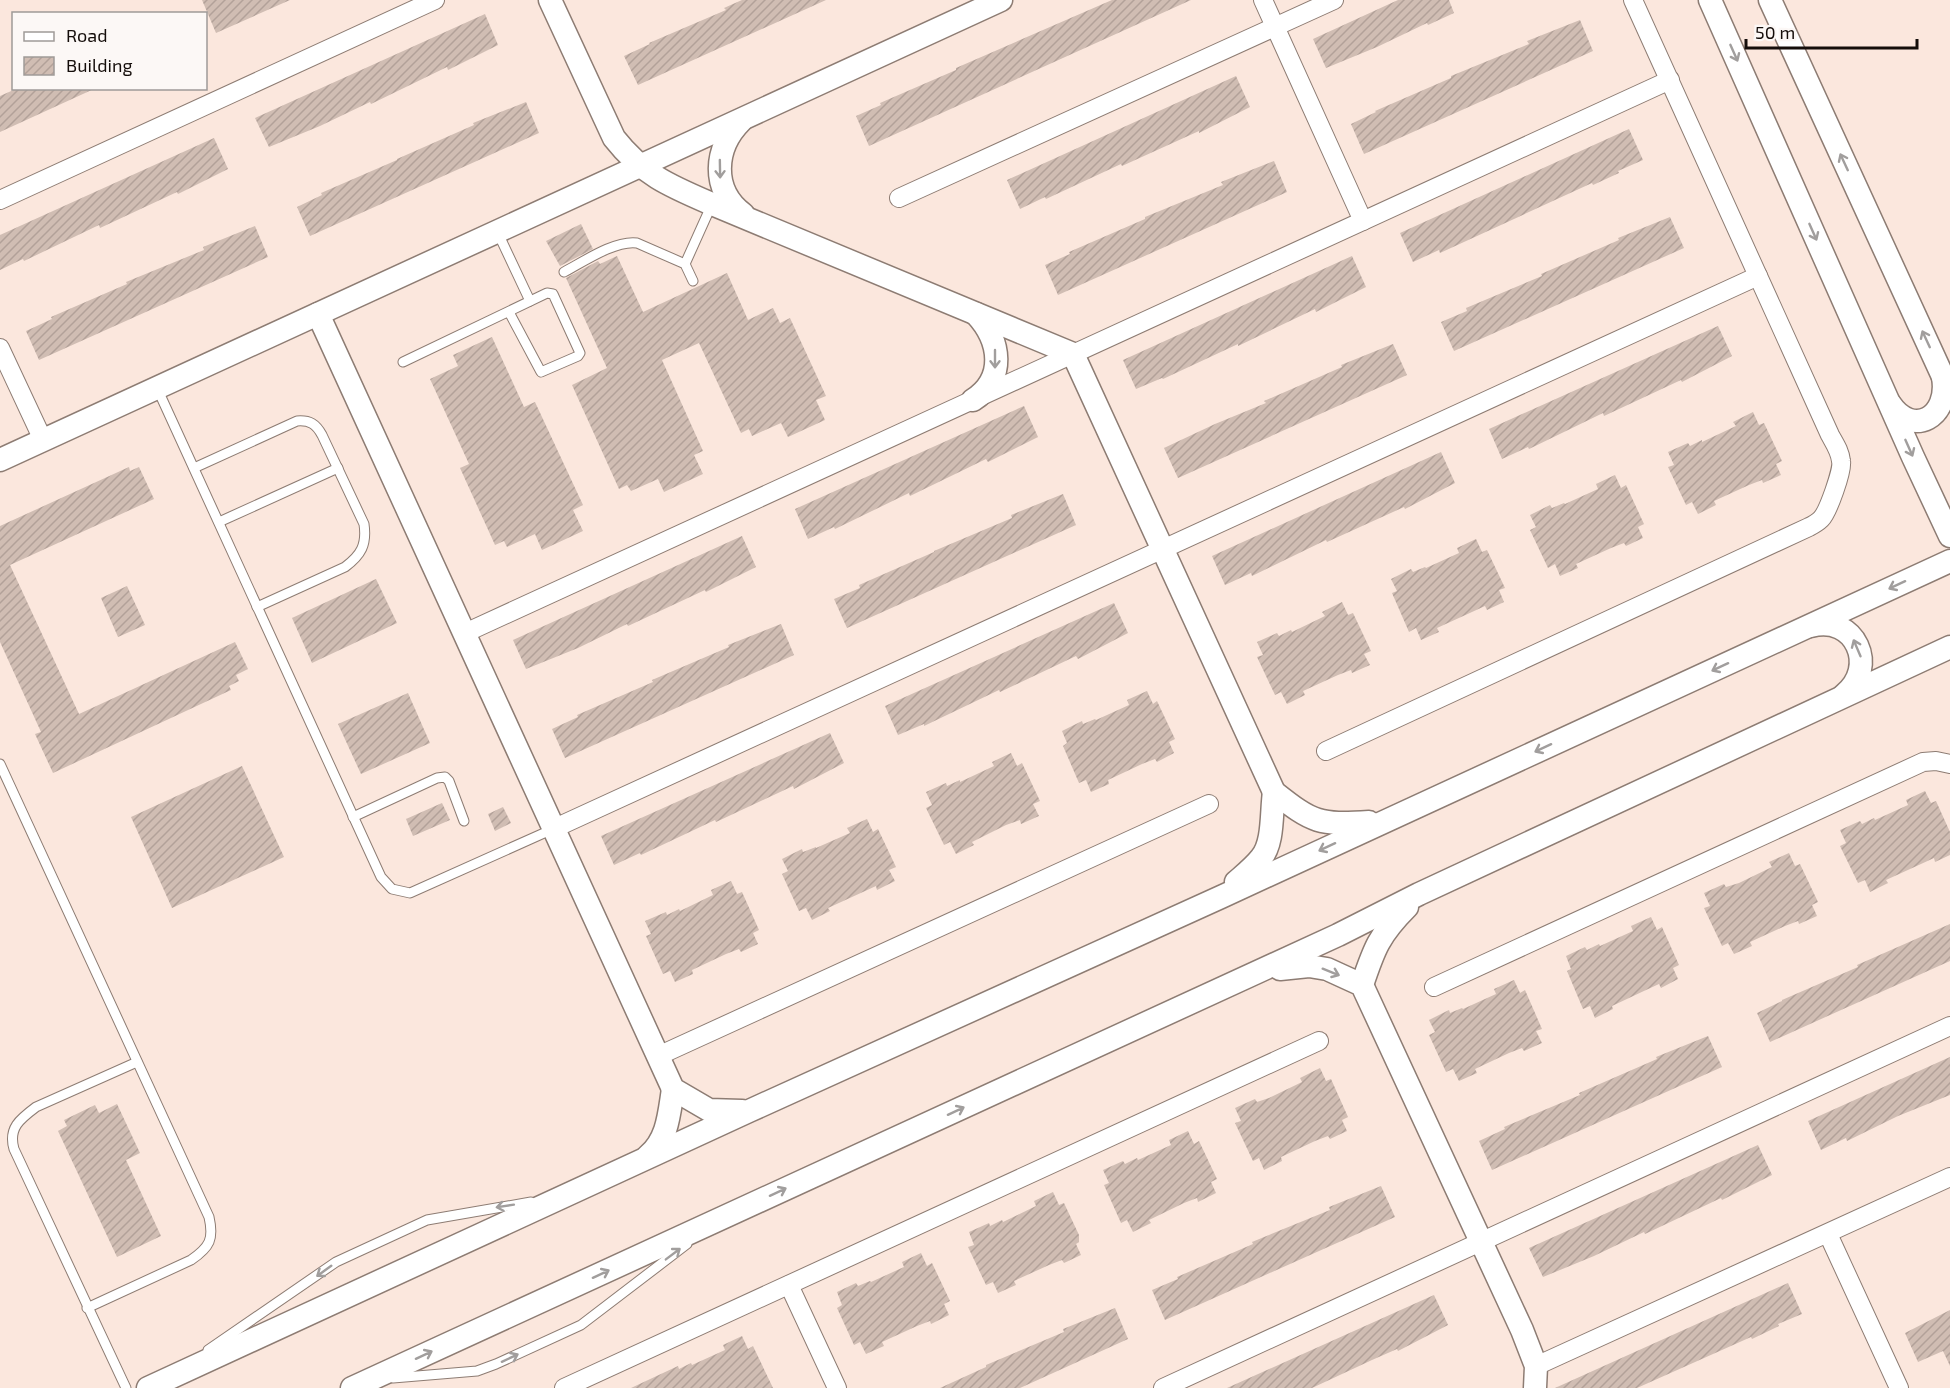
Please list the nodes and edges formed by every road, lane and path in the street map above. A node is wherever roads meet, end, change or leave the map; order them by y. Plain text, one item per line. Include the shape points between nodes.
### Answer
1 (435, 0) edge
2 (550, 0) edge
3 (1000, 0) edge
4 (1263, 0) edge
5 (1334, 0) edge
6 (1633, 0) edge
7 (1710, 0) edge
8 (1770, 0) edge
9 (1275, 26) junction
10 (1670, 80) junction
11 (744, 118) junction
12 (639, 166) junction
13 (899, 198) dead end
14 (0, 200) edge
15 (712, 204) junction
16 (750, 220) junction
17 (1363, 221) junction
18 (497, 231) junction
19 (685, 264) junction
20 (564, 272) dead end
21 (1758, 276) junction
22 (693, 281) dead end
23 (530, 301) junction
24 (509, 312) junction
25 (318, 314) junction
26 (976, 315) junction
27 (0, 348) edge
28 (1073, 354) junction
29 (403, 362) dead end
30 (1947, 385) edge
31 (158, 388) junction
32 (973, 400) junction
33 (1889, 402) junction
34 (43, 440) junction
35 (0, 460) edge
36 (194, 468) junction
37 (338, 468) junction
38 (219, 522) junction
39 (1950, 536) edge
40 (1164, 549) junction
41 (1950, 561) edge
42 (257, 607) junction
43 (1806, 627) junction
44 (465, 633) junction
45 (1950, 647) edge
46 (1841, 698) junction
47 (1326, 751) dead end
48 (0, 764) edge
49 (1950, 764) edge
50 (1274, 792) junction
51 (1209, 804) dead end
52 (353, 817) junction
53 (1385, 820) junction
54 (464, 821) dead end
55 (555, 828) junction
56 (1419, 894) junction
57 (1221, 897) junction
58 (1257, 972) junction
59 (1362, 985) junction
60 (1434, 987) dead end
61 (1950, 1026) edge
62 (1319, 1041) dead end
63 (658, 1056) junction
64 (137, 1062) junction
65 (673, 1089) junction
66 (749, 1111) junction
67 (644, 1159) junction
68 (1950, 1177) edge
69 (563, 1197) junction
70 (720, 1218) junction
71 (1828, 1234) junction
72 (1482, 1242) junction
73 (789, 1285) junction
74 (87, 1308) junction
75 (1536, 1377) edge
76 (361, 1384) edge
77 (155, 1385) edge
78 (126, 1388) edge
79 (564, 1388) edge
80 (837, 1388) edge
81 (1163, 1388) edge
82 (1899, 1388) edge

1 - 14 street
2 - 12 street via 614,138
3 - 11 street
4 - 9 street
5 - 9 street
6 - 10 street
7 -> 33 street
30 -> 8 street
9 - 13 street
9 - 17 street
10 - 17 street
10 - 21 street
11 - 12 street
11 -> 16 street via 730,132 721,150 718,170 723,190 734,207
12 - 15 street via 656,179
12 - 18 street
15 - 16 street
15 - 19 lane
16 - 26 street
17 - 28 street
18 - 23 lane
18 - 25 street
19 - 20 lane via 629,242
19 - 22 lane
21 - 40 street
21 - 47 street via 1842,463 1821,519
23 - 24 lane
23 - 24 lane via 553,294 579,350 578,356 541,372
24 - 29 lane
25 - 31 street
25 - 44 street
26 - 28 street
26 -> 32 street via 992,337 997,362 991,383
27 - 34 street
28 - 32 street
28 - 40 street
30 - 33 street via 1946,398 1937,414 1929,419 1902,418
31 - 34 street
31 - 36 lane
32 - 44 street
33 -> 39 street
34 - 35 street
36 - 37 lane via 307,420 317,426
36 - 38 lane
37 - 38 lane
37 - 42 lane via 364,524 364,547 345,567
38 - 42 lane
40 - 50 street
40 - 55 street
41 -> 43 street
42 - 52 lane
46 -> 43 street via 1858,679 1862,666 1855,640 1834,625
43 -> 53 street
44 - 55 street
45 - 46 street
46 - 56 street
48 - 64 lane
49 - 60 street via 1923,762
50 - 53 street via 1311,819 1333,824
50 - 57 street via 1271,838 1263,857
51 - 63 street
52 - 54 lane via 445,777
52 - 55 lane via 381,877 392,889 410,893
53 -> 57 street
55 - 63 street
56 - 58 street
56 - 59 street via 1388,926 1374,948
57 - 66 street
58 -> 59 street via 1309,966
70 -> 58 street
59 - 72 street
61 - 72 street
62 - 73 street
63 - 65 street
64 - 74 lane via 209,1216 210,1241 191,1260
64 - 74 lane via 36,1107 13,1130 14,1149
65 - 66 street via 709,1110
65 - 67 street via 667,1127 657,1148
66 - 67 street
67 - 69 street
68 - 71 street
69 - 77 street
69 -> 77 lane via 428,1220 336,1262
76 -> 70 street
76 -> 70 lane via 477,1371 496,1364 580,1324
71 - 75 street
71 - 82 street
72 - 75 street
72 - 81 street
73 - 79 street
73 - 80 street
74 - 78 lane

